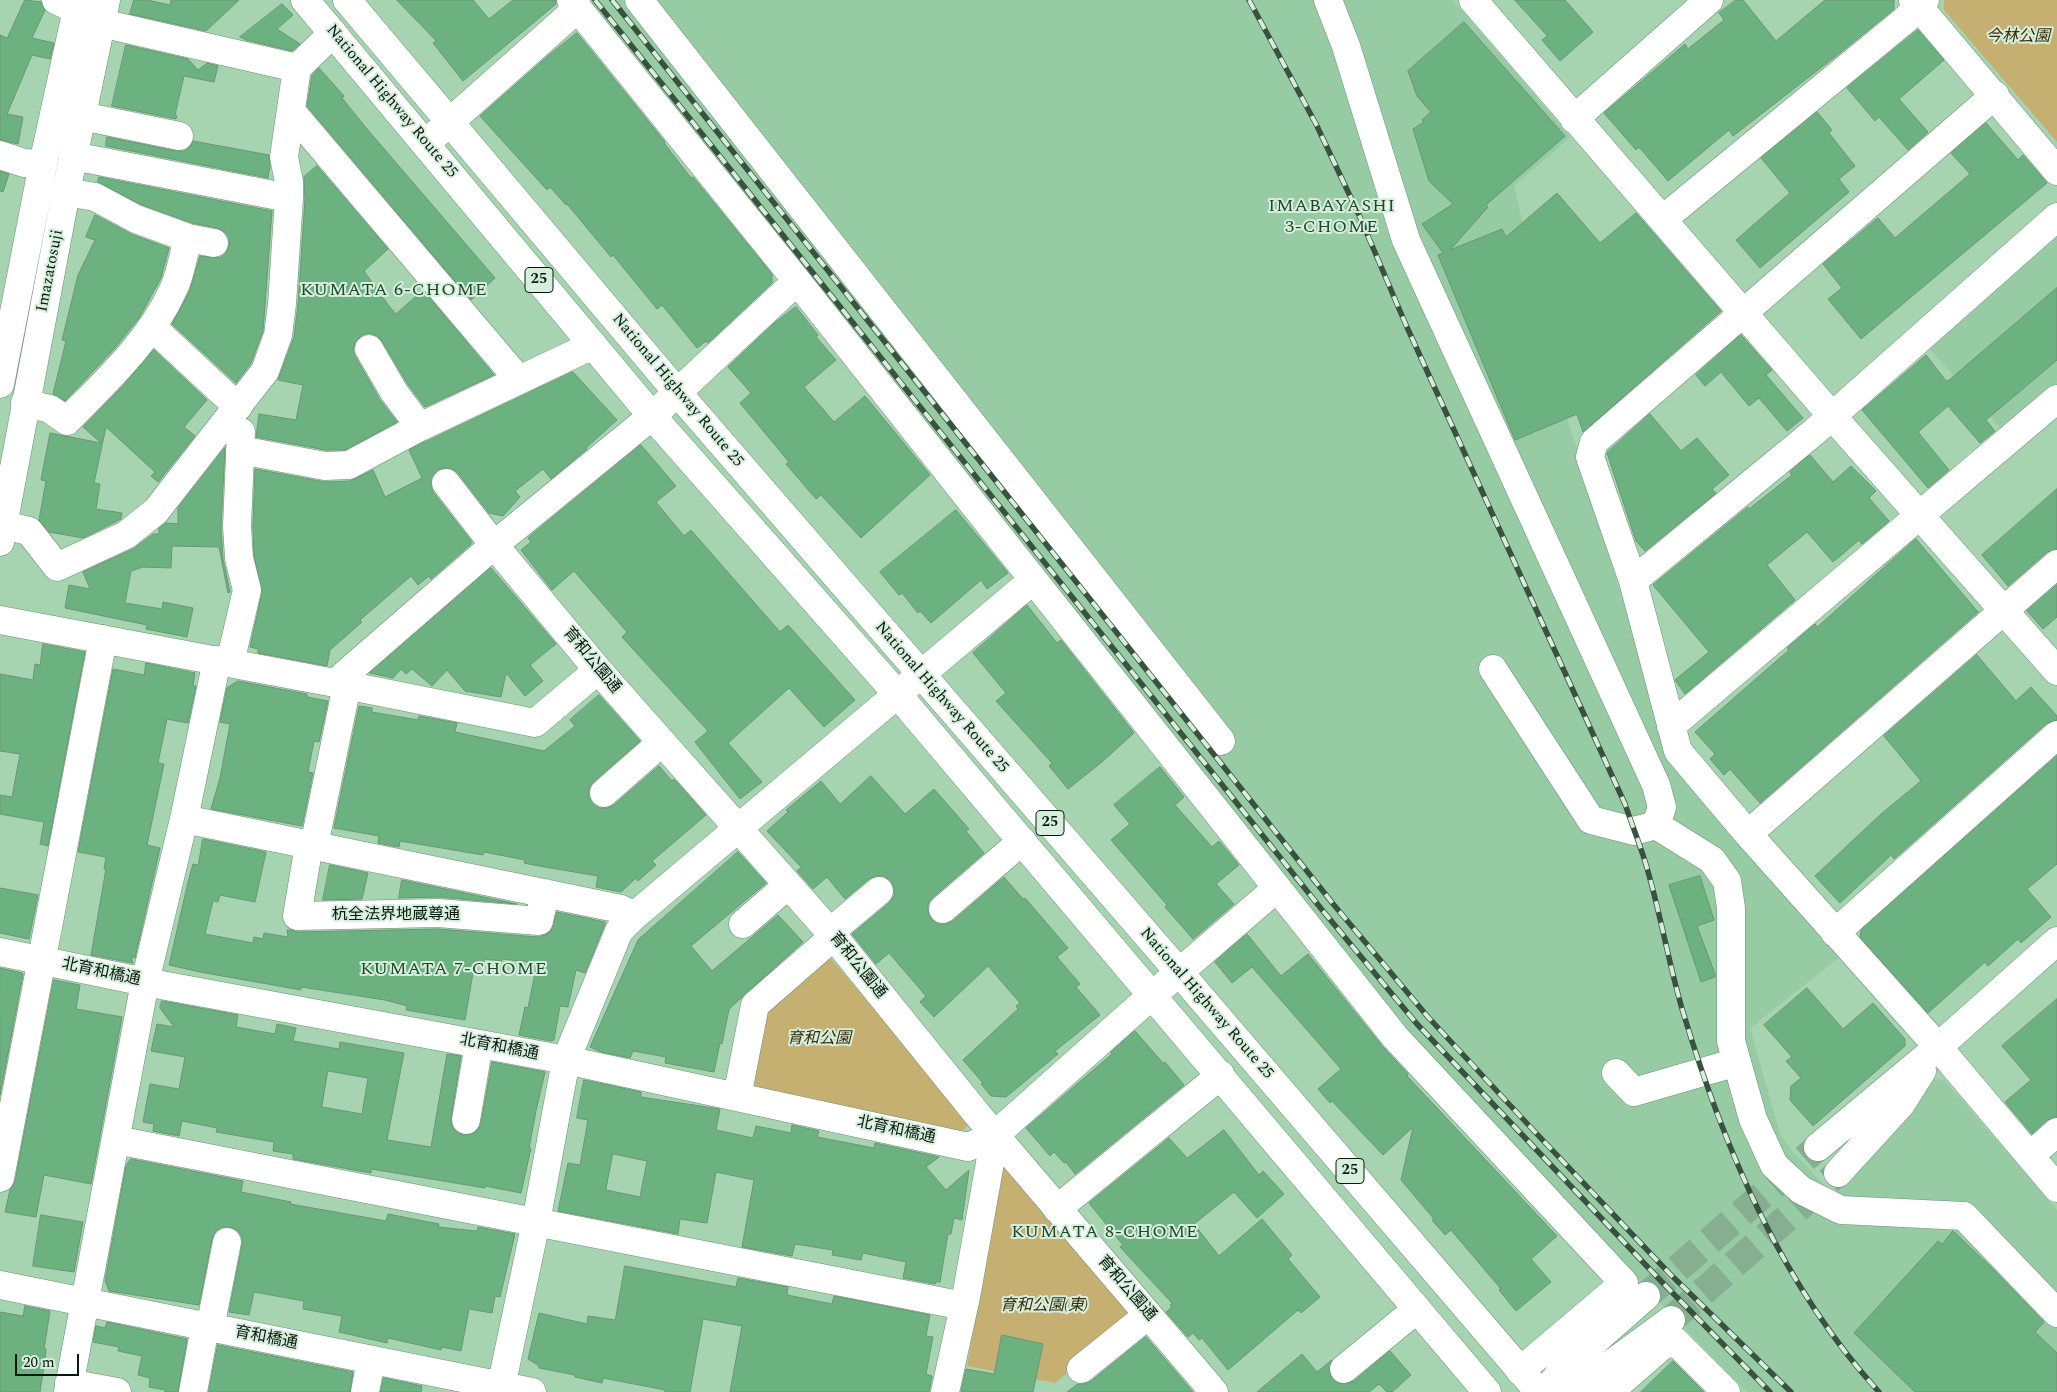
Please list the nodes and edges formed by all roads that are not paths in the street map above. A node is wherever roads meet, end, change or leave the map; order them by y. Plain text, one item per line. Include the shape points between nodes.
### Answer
1 (305, 0) edge
2 (347, 0) edge
3 (639, 0) edge
4 (1328, 0) edge
5 (1709, 0) edge
6 (1918, 2) edge
7 (71, 3) edge
8 (575, 4) edge
9 (1483, 4) edge
10 (104, 12) edge
11 (333, 33) junction
12 (297, 68) junction
13 (1995, 95) junction
14 (291, 111) junction
15 (82, 116) junction
16 (1574, 119) junction
17 (449, 122) junction
18 (179, 136) dead end
19 (425, 144) junction
20 (0, 155) edge
21 (74, 156) junction
22 (43, 164) junction
23 (2057, 171) edge
24 (66, 192) junction
25 (289, 198) junction
26 (2057, 217) edge
27 (1663, 220) junction
28 (797, 282) junction
29 (1744, 313) junction
30 (152, 327) junction
31 (593, 345) junction
32 (369, 349) dead end
33 (0, 379) edge
34 (519, 380) junction
35 (677, 392) junction
36 (2057, 399) edge
37 (25, 403) junction
38 (240, 404) junction
39 (652, 416) junction
40 (1832, 416) junction
41 (420, 427) junction
42 (240, 450) junction
43 (446, 483) dead end
44 (1920, 514) junction
45 (2, 533) edge
46 (494, 545) junction
47 (2057, 564) edge
48 (1033, 580) junction
49 (1633, 581) junction
50 (2004, 609) junction
51 (0, 620) edge
52 (103, 639) junction
53 (223, 661) junction
54 (1493, 669) dead end
55 (598, 670) junction
56 (2057, 671) edge
57 (921, 674) junction
58 (341, 684) junction
59 (898, 695) junction
60 (1672, 726) junction
61 (2057, 735) edge
62 (1221, 741) dead end
63 (662, 742) junction
64 (604, 793) dead end
65 (184, 819) junction
66 (1656, 825) junction
67 (738, 828) junction
68 (1748, 834) junction
69 (1022, 841) junction
70 (312, 845) junction
71 (788, 885) junction
72 (1277, 888) junction
73 (878, 891) dead end
74 (545, 893) junction
75 (943, 909) dead end
76 (634, 916) junction
77 (743, 924) dead end
78 (1835, 933) junction
79 (832, 934) junction
80 (2057, 941) edge
81 (0, 952) edge
82 (42, 960) junction
83 (1179, 972) junction
84 (145, 982) junction
85 (1153, 994) junction
86 (479, 1044) junction
87 (1938, 1047) junction
88 (566, 1060) junction
89 (1737, 1062) junction
90 (1616, 1073) dead end
91 (1220, 1075) junction
92 (737, 1097) junction
93 (466, 1120) dead end
94 (2057, 1132) edge
95 (995, 1135) junction
96 (116, 1140) junction
97 (1818, 1147) tunnel mouth
98 (2030, 1156) junction
99 (1838, 1173) tunnel mouth
100 (0, 1178) edge
101 (2057, 1188) edge
102 (1057, 1209) junction
103 (536, 1222) junction
104 (227, 1242) dead end
105 (0, 1285) edge
106 (1646, 1296) tunnel mouth
107 (85, 1302) junction
108 (964, 1306) junction
109 (1417, 1309) junction
110 (2057, 1313) edge
111 (1148, 1315) junction
112 (1671, 1320) tunnel mouth
113 (208, 1327) junction
114 (371, 1360) junction
115 (1081, 1369) dead end
116 (1344, 1369) dead end
117 (1520, 1371) junction
118 (69, 1387) edge
119 (500, 1389) edge
120 (117, 1392) edge
121 (193, 1392) edge
122 (364, 1392) edge
123 (532, 1392) edge
124 (945, 1392) edge
125 (1214, 1392) edge
126 (1487, 1392) edge
127 (1539, 1392) edge
128 (1545, 1392) edge
129 (1555, 1392) edge
130 (1609, 1392) edge
131 (1726, 1392) edge

1 - 11 main road, National Highway Route 25 / 25
2 - 17 main road, National Highway Route 25 / 25
3 - 62 main road
4 - 66 main road via 1346,46 1406,240 1656,786 1662,807
5 - 16 main road
6 - 13 main road
6 - 27 main road via 1905,20
7 - 22 main road, Imazatosuji
8 - 17 main road
8 - 28 main road
9 - 16 main road
10 - 12 main road
10 - 15 main road, Imazatosuji
11 - 12 main road
11 - 19 main road, National Highway Route 25 / 25
12 - 14 main road
13 - 23 main road
13 - 29 main road
14 - 25 main road via 284,157
14 - 34 main road
15 - 18 main road
15 - 21 main road, Imazatosuji
16 - 27 main road
17 - 19 main road
17 - 35 main road, National Highway Route 25 / 25
19 - 31 main road, National Highway Route 25 / 25
20 - 22 main road via 24,163
21 - 24 main road, Imazatosuji
21 - 25 main road
22 - 33 main road, Imazatosuji
24 - 30 main road via 95,197 136,219 201,240
24 - 37 main road, Imazatosuji
25 - 38 main road via 278,335 265,371
26 - 40 main road
27 - 29 main road
28 - 35 main road
28 - 48 main road
29 - 40 main road
29 - 49 main road via 1594,442 1590,457
30 - 37 main road via 116,371 67,421 50,409
30 - 38 main road
31 - 34 main road
31 - 39 main road, National Highway Route 25 / 25
32 - 41 main road via 394,392
34 - 41 main road
35 - 39 main road
35 - 57 main road, National Highway Route 25 / 25
36 - 44 main road
37 - 45 main road, Imazatosuji
38 - 42 main road
38 - 45 main road via 156,511 126,535 57,567 29,531
39 - 46 main road
39 - 59 main road, National Highway Route 25 / 25
40 - 44 main road
40 - 49 main road
41 - 42 main road via 349,465 326,466
42 - 53 main road via 237,526 239,558 247,590
43 - 46 main road, 育和公園通
44 - 50 main road
44 - 60 main road
46 - 55 main road, 育和公園通
46 - 58 main road
47 - 50 main road
48 - 57 main road
48 - 72 main road
49 - 60 main road
50 - 56 main road
50 - 68 main road
51 - 52 main road
52 - 53 main road
52 - 82 main road
53 - 58 main road
53 - 65 main road
54 - 66 main road via 1591,820 1634,831
55 - 58 main road via 535,723
55 - 63 main road, 育和公園通
57 - 59 main road
57 - 83 main road, National Highway Route 25 / 25
58 - 70 main road
59 - 67 main road
59 - 69 main road, National Highway Route 25 / 25
60 - 68 main road via 1678,751
61 - 78 main road
63 - 64 main road
63 - 67 main road, 育和公園通
65 - 70 main road
65 - 84 main road
66 - 89 main road via 1712,860 1727,881 1731,908 1731,1041
67 - 71 main road, 育和公園通
67 - 76 main road
68 - 78 main road
69 - 75 main road
69 - 85 main road, National Highway Route 25 / 25
70 - 74 main road
70 - 74 main road, 杭全法界地蔵尊通 via 297,916 438,913 539,921
71 - 77 main road
71 - 79 main road, 育和公園通
72 - 83 main road, 北育和橋通
72 - 117 main road via 1395,1038 1624,1283
73 - 79 main road
74 - 76 main road via 621,909
76 - 88 main road via 619,931
78 - 87 main road
79 - 92 main road via 755,1005
79 - 95 main road, 育和公園通
80 - 87 main road
81 - 82 main road, 北育和橋通
82 - 84 main road, 北育和橋通
82 - 100 main road
83 - 85 main road, 北育和橋通
83 - 117 main road, National Highway Route 25 / 25
84 - 86 main road, 北育和橋通
84 - 96 main road
85 - 91 main road, National Highway Route 25 / 25
85 - 95 main road, 北育和橋通
86 - 88 main road, 北育和橋通
86 - 93 main road
87 - 97 main road
87 - 98 main road
87 - 99 main road via 1901,1104
88 - 92 main road, 北育和橋通
88 - 103 main road
89 - 90 main road via 1634,1092
89 - 110 main road via 1753,1119 1774,1165 1801,1190 1841,1210 1964,1216
91 - 102 main road
91 - 109 main road, National Highway Route 25 / 25
92 - 95 main road, 北育和橋通 via 968,1147
94 - 98 main road
95 - 102 main road, 育和公園通
95 - 108 main road
96 - 103 main road
96 - 107 main road
98 - 101 main road
102 - 111 main road, 育和公園通
103 - 108 main road
103 - 119 main road
104 - 113 main road
105 - 107 main road, 育和橋通
106 - 128 main road via 1564,1368
107 - 113 main road, 育和橋通
107 - 118 main road
108 - 124 main road
109 - 116 main road
109 - 126 main road, National Highway Route 25 / 25
111 - 115 main road
111 - 125 main road, 育和公園通
112 - 129 main road via 1584,1384
113 - 114 main road, 育和橋通
113 - 121 main road
114 - 119 main road, 育和橋通
114 - 122 main road
117 - 127 main road, National Highway Route 25 / 25
118 - 120 main road
119 - 123 main road, 育和橋通
130 - 131 main road via 1662,1346 1675,1341

